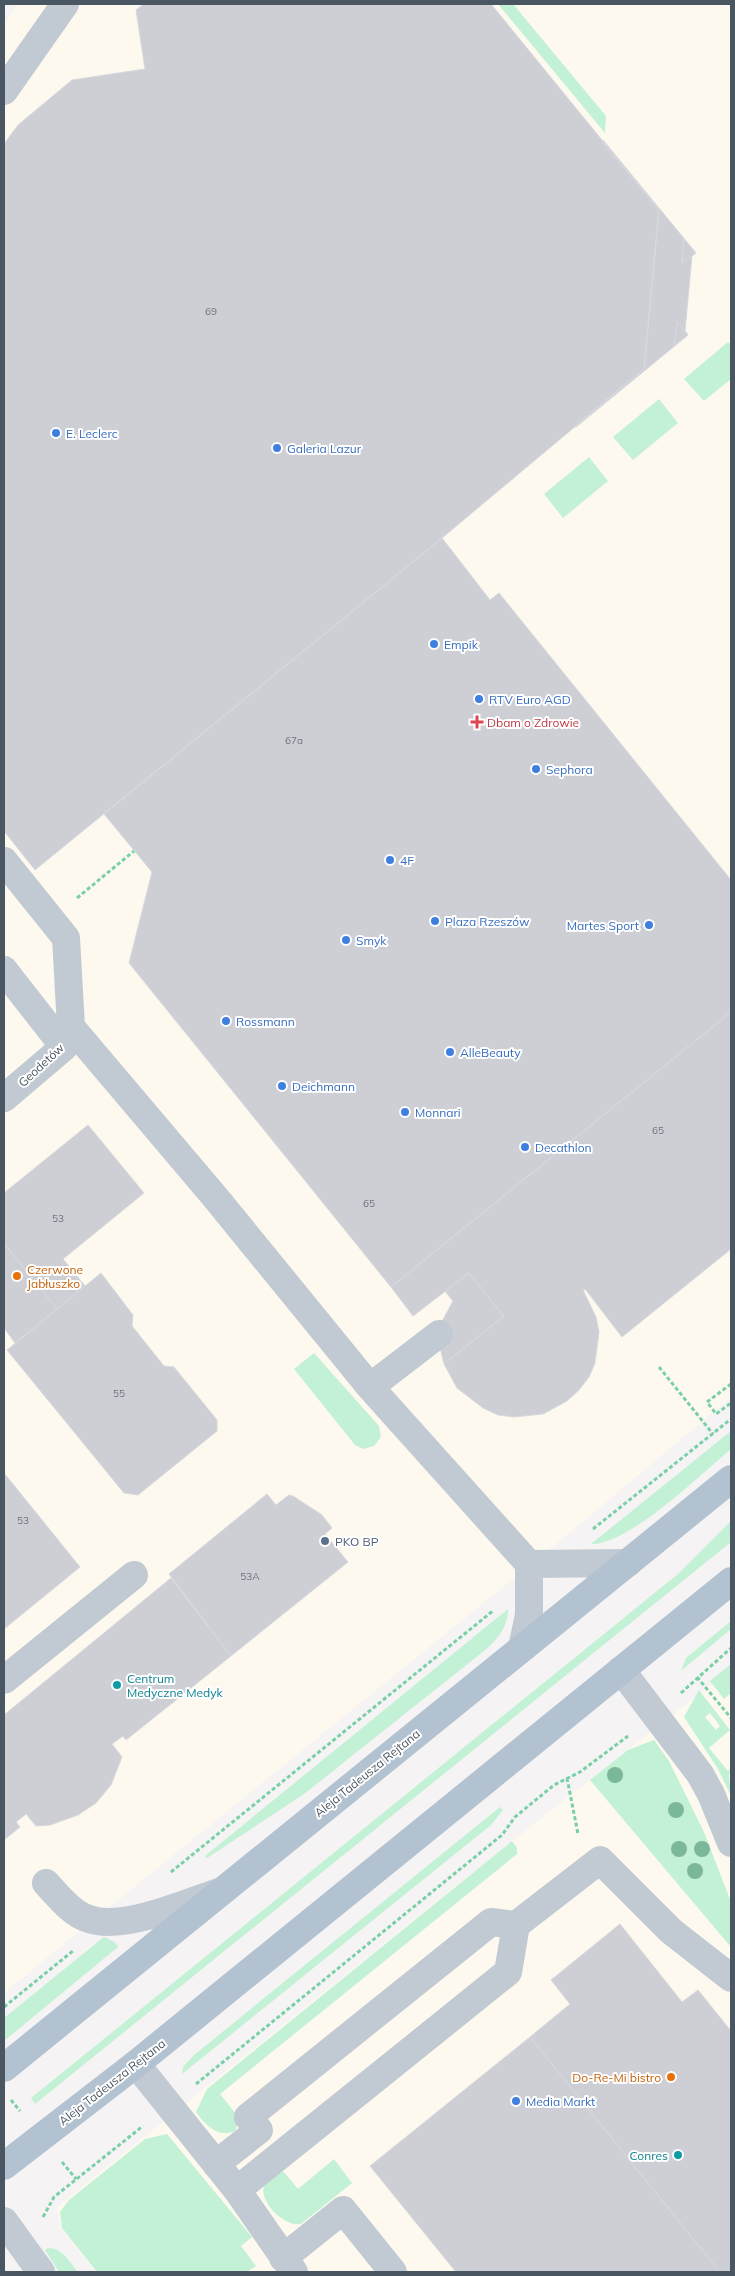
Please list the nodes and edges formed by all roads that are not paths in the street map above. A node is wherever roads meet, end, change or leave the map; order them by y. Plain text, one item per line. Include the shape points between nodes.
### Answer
1 (65, 4) edge
2 (4, 91) edge
3 (4, 861) edge
4 (4, 970) edge
5 (68, 1037) junction
6 (4, 1098) edge
7 (439, 1334) dead end
8 (370, 1387) junction
9 (731, 1479) edge
10 (628, 1563) junction
11 (529, 1564) junction
12 (134, 1575) dead end
13 (731, 1581) edge
14 (522, 1648) junction
15 (621, 1670) junction
16 (4, 1680) edge
17 (731, 1843) edge
18 (46, 1883) dead end
19 (219, 1892) junction
20 (516, 1925) junction
21 (731, 1978) edge
22 (136, 2064) junction
23 (4, 2068) edge
24 (216, 2164) junction
25 (4, 2166) edge
26 (237, 2190) junction
27 (4, 2221) edge
28 (288, 2265) edge
29 (41, 2272) edge
30 (393, 2272) edge

1 - 2 street
3 - 5 street via 66,938
4 - 5 street
5 - 6 street, Geodetów
5 - 8 street via 215,1196
7 - 8 street
8 - 11 street
9 - 10 main road, Aleja Tadeusza Rejtana
10 - 11 street
10 - 14 main road, Aleja Tadeusza Rejtana
11 - 14 street via 529,1615
12 - 16 street
13 - 15 main road, Aleja Tadeusza Rejtana
14 - 19 main road, Aleja Tadeusza Rejtana
15 - 17 street via 700,1774
15 - 22 main road, Aleja Tadeusza Rejtana
18 - 19 street via 68,1906 89,1920 129,1921
19 - 23 main road, Aleja Tadeusza Rejtana
20 - 21 street via 600,1860 671,1931
20 - 24 street via 491,1922 468,1940 248,2117 259,2130
20 - 26 street via 508,1972
22 - 24 street
22 - 25 main road, Aleja Tadeusza Rejtana
24 - 26 street
26 - 28 street
27 - 29 street
28 - 30 street via 343,2210

